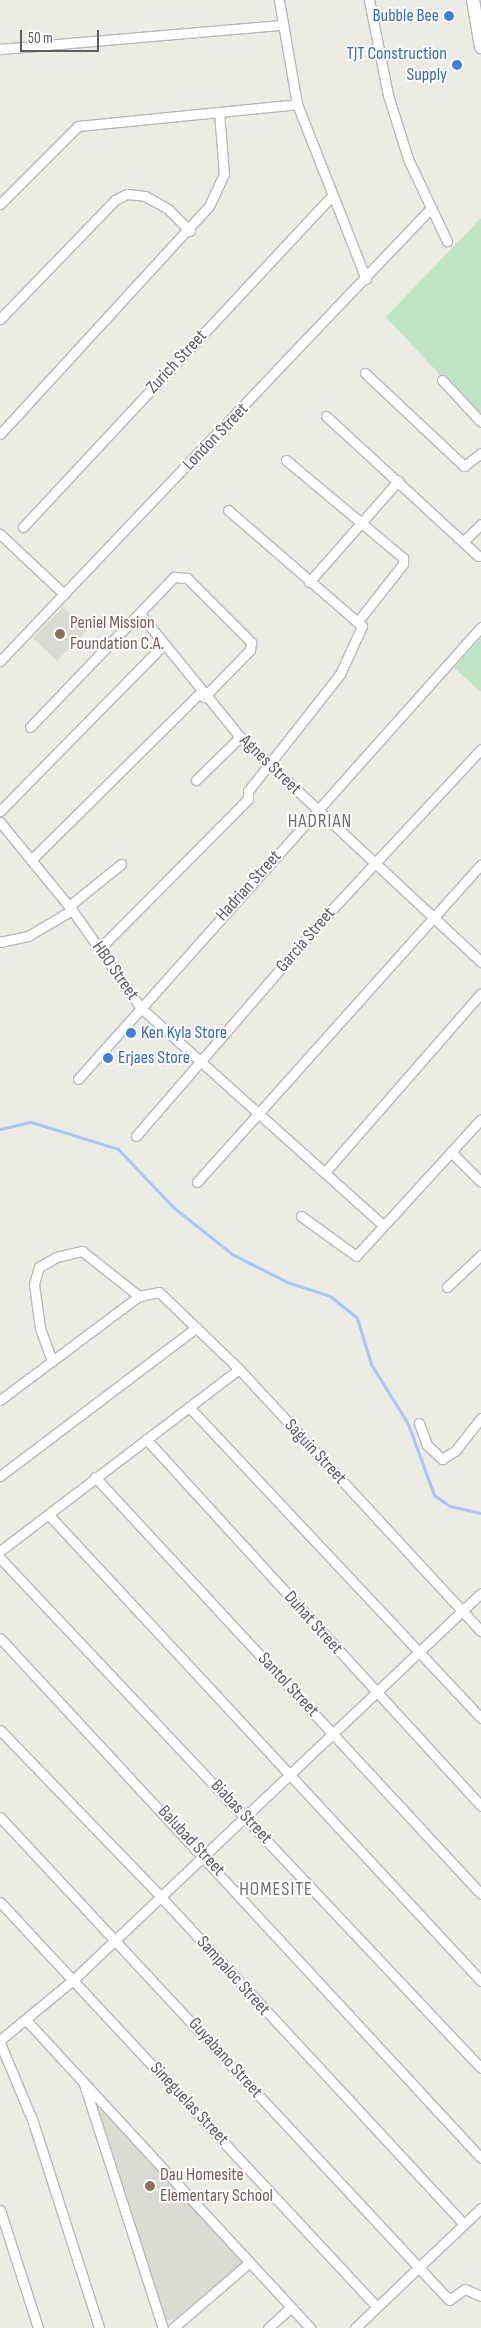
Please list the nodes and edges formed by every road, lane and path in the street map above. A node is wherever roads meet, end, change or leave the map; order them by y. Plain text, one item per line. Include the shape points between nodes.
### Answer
1 (279, 0) edge
2 (369, 0) edge
3 (473, 0) edge
4 (280, 25) junction
5 (481, 47) edge
6 (0, 50) edge
7 (297, 104) junction
8 (219, 112) junction
9 (331, 197) junction
10 (0, 204) edge
11 (429, 210) junction
12 (190, 231) junction
13 (447, 241) dead end
14 (366, 279) junction
15 (0, 319) edge
16 (365, 373) dead end
17 (442, 380) dead end
18 (326, 416) dead end
19 (481, 422) edge
20 (0, 434) edge
21 (481, 453) edge
22 (286, 460) dead end
23 (398, 481) junction
24 (228, 510) dead end
25 (358, 523) junction
26 (481, 524) edge
27 (23, 527) dead end
28 (2, 540) edge
29 (463, 542) junction
30 (478, 556) dead end
31 (309, 582) junction
32 (64, 594) junction
33 (141, 615) junction
34 (358, 620) junction
35 (481, 627) edge
36 (162, 646) junction
37 (0, 662) edge
38 (202, 695) junction
39 (30, 727) dead end
40 (240, 737) junction
41 (481, 749) edge
42 (270, 765) junction
43 (196, 780) dead end
44 (316, 810) junction
45 (0, 811) edge
46 (0, 822) edge
47 (31, 860) junction
48 (120, 864) dead end
49 (377, 864) junction
50 (481, 864) edge
51 (71, 908) junction
52 (434, 917) junction
53 (0, 942) edge
54 (100, 948) junction
55 (481, 962) edge
56 (481, 993) edge
57 (141, 1008) junction
58 (202, 1062) junction
59 (78, 1079) dead end
60 (259, 1115) junction
61 (481, 1119) edge
62 (136, 1136) dead end
63 (451, 1152) junction
64 (325, 1172) junction
65 (197, 1182) dead end
66 (481, 1182) edge
67 (301, 1216) dead end
68 (382, 1224) junction
69 (481, 1255) edge
70 (447, 1288) dead end
71 (139, 1296) junction
72 (196, 1328) junction
73 (52, 1361) junction
74 (239, 1369) junction
75 (0, 1400) edge
76 (188, 1407) junction
77 (481, 1418) edge
78 (419, 1422) dead end
79 (146, 1439) junction
80 (0, 1476) edge
81 (95, 1477) junction
82 (48, 1514) junction
83 (0, 1551) edge
84 (0, 1558) edge
85 (481, 1593) edge
86 (462, 1611) junction
87 (481, 1631) edge
88 (0, 1638) edge
89 (420, 1653) junction
90 (376, 1693) junction
91 (481, 1718) edge
92 (0, 1730) edge
93 (333, 1733) junction
94 (290, 1773) junction
95 (481, 1806) edge
96 (246, 1816) junction
97 (0, 1817) edge
98 (205, 1856) junction
99 (481, 1894) edge
100 (161, 1897) junction
101 (0, 1902) edge
102 (116, 1939) junction
103 (73, 1980) junction
104 (481, 1981) edge
105 (27, 2021) junction
106 (0, 2041) edge
107 (481, 2068) edge
108 (83, 2082) junction
109 (481, 2158) edge
110 (481, 2208) edge
111 (0, 2210) edge
112 (464, 2224) junction
113 (250, 2262) junction
114 (417, 2268) junction
115 (481, 2296) edge
116 (377, 2307) junction
117 (290, 2308) junction
118 (179, 2327) edge
119 (38, 2328) edge
120 (98, 2328) edge
121 (163, 2328) edge
122 (268, 2328) edge
123 (310, 2328) edge
124 (355, 2328) edge

1 - 4 street
2 - 11 street via 388,95
3 - 5 main road
4 - 6 street
4 - 7 street
7 - 8 street
7 - 9 street
8 - 10 street via 78,126
8 - 12 street via 224,174 220,188
9 - 14 street
9 - 27 street, Zurich Street
11 - 13 street
11 - 14 street, London Street
12 - 15 street via 168,209 145,196 127,194 115,200
12 - 20 street
14 - 32 street, London Street
16 - 21 street via 464,466
17 - 19 street
18 - 23 street
22 - 25 street
23 - 25 street
23 - 29 street
24 - 31 street
25 - 31 street
25 - 34 street via 404,561
26 - 29 street
28 - 32 street
29 - 30 street
31 - 34 street
32 - 37 street, London Street
33 - 36 street, Agnes Street
33 - 38 street via 174,577 182,576 251,642 250,650
33 - 39 street
34 - 42 street via 362,626 340,674
35 - 44 street, Hadrian Street
36 - 38 street, Agnes Street
36 - 45 street
38 - 40 street, Agnes Street
38 - 47 street
40 - 42 street, Agnes Street
40 - 43 street
41 - 49 street, Garcia Street
42 - 44 street, Agnes Street
42 - 54 street via 248,791 248,799 206,846
44 - 49 street, Agnes Street
44 - 57 street, Hadrian Street
46 - 47 street, HBO Street
47 - 51 street, HBO Street
48 - 51 street
49 - 52 street, Agnes Street
49 - 58 street, Garcia Street via 325,917
50 - 52 street
51 - 53 street via 28,936
51 - 54 street, HBO Street
52 - 55 street, Agnes Street
52 - 60 street
54 - 57 street, HBO Street
56 - 64 street
57 - 58 street, HBO Street
57 - 59 street, Hadrian Street
58 - 60 street, HBO Street
58 - 62 street, Garcia Street
60 - 64 street, HBO Street
60 - 65 street
61 - 63 street
63 - 66 street
63 - 68 street
64 - 68 street, HBO Street
67 - 68 street via 354,1256
69 - 70 street
71 - 72 street, Saguin Street via 159,1292
71 - 73 street
71 - 73 street via 82,1251 56,1257 39,1267 34,1284 40,1328
72 - 74 street, Saguin Street
72 - 80 street
73 - 75 street
74 - 76 street
74 - 86 street, Saguin Street
76 - 79 street
76 - 89 street
77 - 78 street via 449,1458 442,1459 427,1445
79 - 81 street
79 - 90 street, Duhat Street
81 - 82 street
81 - 93 street, Santol Street
82 - 83 street
82 - 94 street
84 - 96 street, Biabas Street
85 - 86 street
86 - 87 street, Saguin Street
86 - 89 street
88 - 98 street, Balubad Street
89 - 90 street
89 - 91 street
90 - 93 street
90 - 95 street, Duhat Street
92 - 100 street, Sampaloc Street
93 - 94 street
93 - 99 street, Santol Street
94 - 96 street
94 - 104 street
96 - 98 street
96 - 107 street, Biabas Street
97 - 102 street, Guyabano Street
98 - 100 street
98 - 109 street, Balubad Street
100 - 102 street
100 - 112 street, Sampaloc Street
101 - 103 street, Sineguelas Street
102 - 103 street
102 - 114 street, Guyabano Street
103 - 105 street
103 - 116 street, Sineguelas Street
105 - 106 street
105 - 108 street
106 - 120 street via 32,2122
108 - 113 street
108 - 121 street
110 - 112 street
111 - 119 street
112 - 114 street
113 - 117 street
113 - 118 street
114 - 115 street, Guyabano Street via 448,2300 464,2289
114 - 116 street
116 - 124 street
117 - 122 street
117 - 123 street

